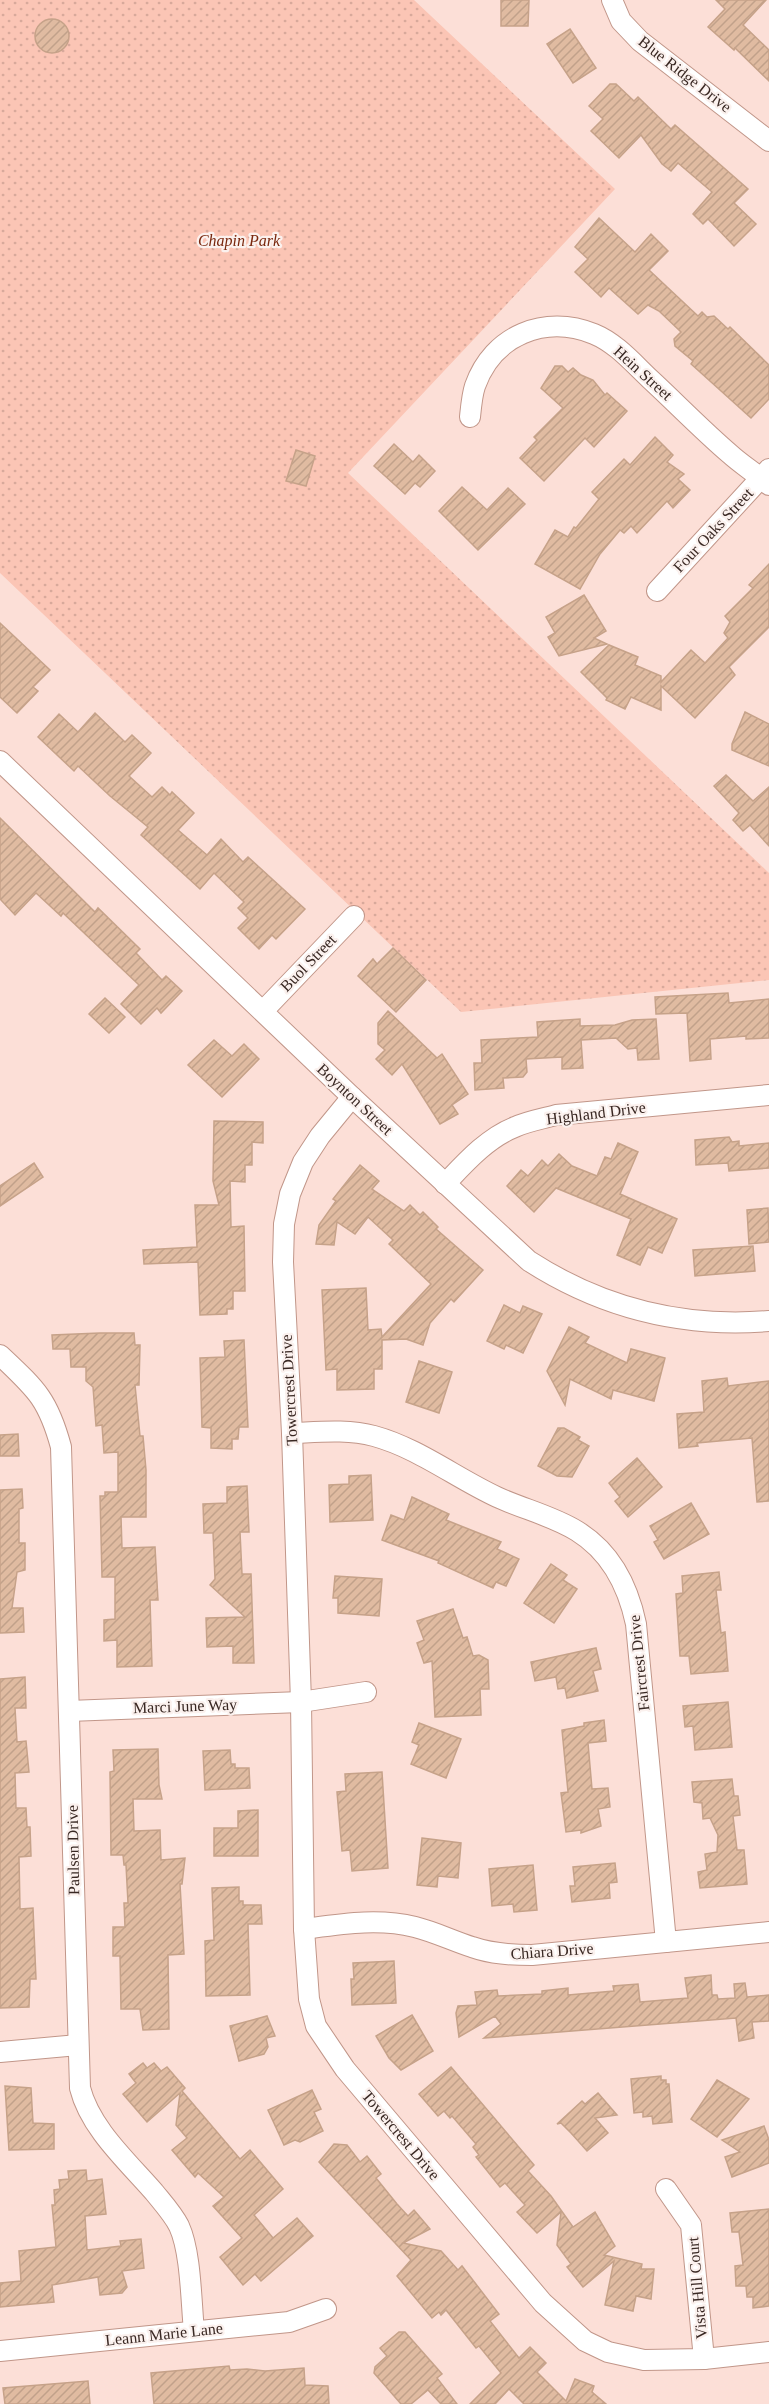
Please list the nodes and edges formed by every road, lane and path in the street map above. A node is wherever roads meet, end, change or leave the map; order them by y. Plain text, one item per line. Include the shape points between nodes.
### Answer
1 (612, 0) edge
2 (769, 141) edge
3 (470, 417) dead end
4 (766, 477) edge
5 (657, 591) dead end
6 (0, 761) edge
7 (354, 916) dead end
8 (263, 1011) junction
9 (769, 1095) edge
10 (352, 1097) junction
11 (445, 1184) junction
12 (769, 1321) edge
13 (0, 1355) edge
14 (292, 1433) junction
15 (366, 1692) dead end
16 (301, 1702) junction
17 (69, 1710) junction
18 (304, 1929) junction
19 (769, 1932) edge
20 (666, 1942) junction
21 (78, 2044) junction
22 (0, 2052) edge
23 (666, 2189) dead end
24 (326, 2309) dead end
25 (194, 2331) junction
26 (0, 2351) edge
27 (769, 2352) edge
28 (704, 2359) junction

1 - 2 street, Blue Ridge Drive via 621,21 640,40
3 - 4 street, Hein Street via 475,386 496,353 516,336 544,326 567,326 594,334 621,351 731,455
4 - 5 street, Four Oaks Street
6 - 8 street, Boynton Street
7 - 8 street, Buol Street
8 - 10 street, Boynton Street
9 - 11 street, Highland Drive via 556,1115 528,1122 490,1142
10 - 11 street, Boynton Street
10 - 14 street, Towercrest Drive via 303,1162 290,1194 284,1224
11 - 12 street, Boynton Street via 529,1261 585,1292 618,1305 695,1322
13 - 17 street, Paulsen Drive via 46,1404 61,1447
14 - 16 street, Towercrest Drive
14 - 20 street, Faircrest Drive via 353,1432 390,1441 499,1498 577,1530 618,1571 631,1598 636,1624
15 - 16 street
16 - 17 street, Marci June Way
16 - 18 street, Towercrest Drive
17 - 21 street, Paulsen Drive
18 - 20 street, Chiara Drive via 369,1921 394,1923 503,1955
18 - 28 street, Towercrest Drive via 309,2000 316,2026 329,2048 543,2302 585,2341 608,2352 644,2360
19 - 20 street, Chiara Drive
21 - 22 street
21 - 25 street, Paulsen Drive via 80,2088 85,2105 178,2225 185,2245
23 - 28 street, Vista Hill Court via 691,2224
24 - 25 street, Leann Marie Lane via 289,2322
25 - 26 street, Leann Marie Lane
27 - 28 street, Towercrest Drive

